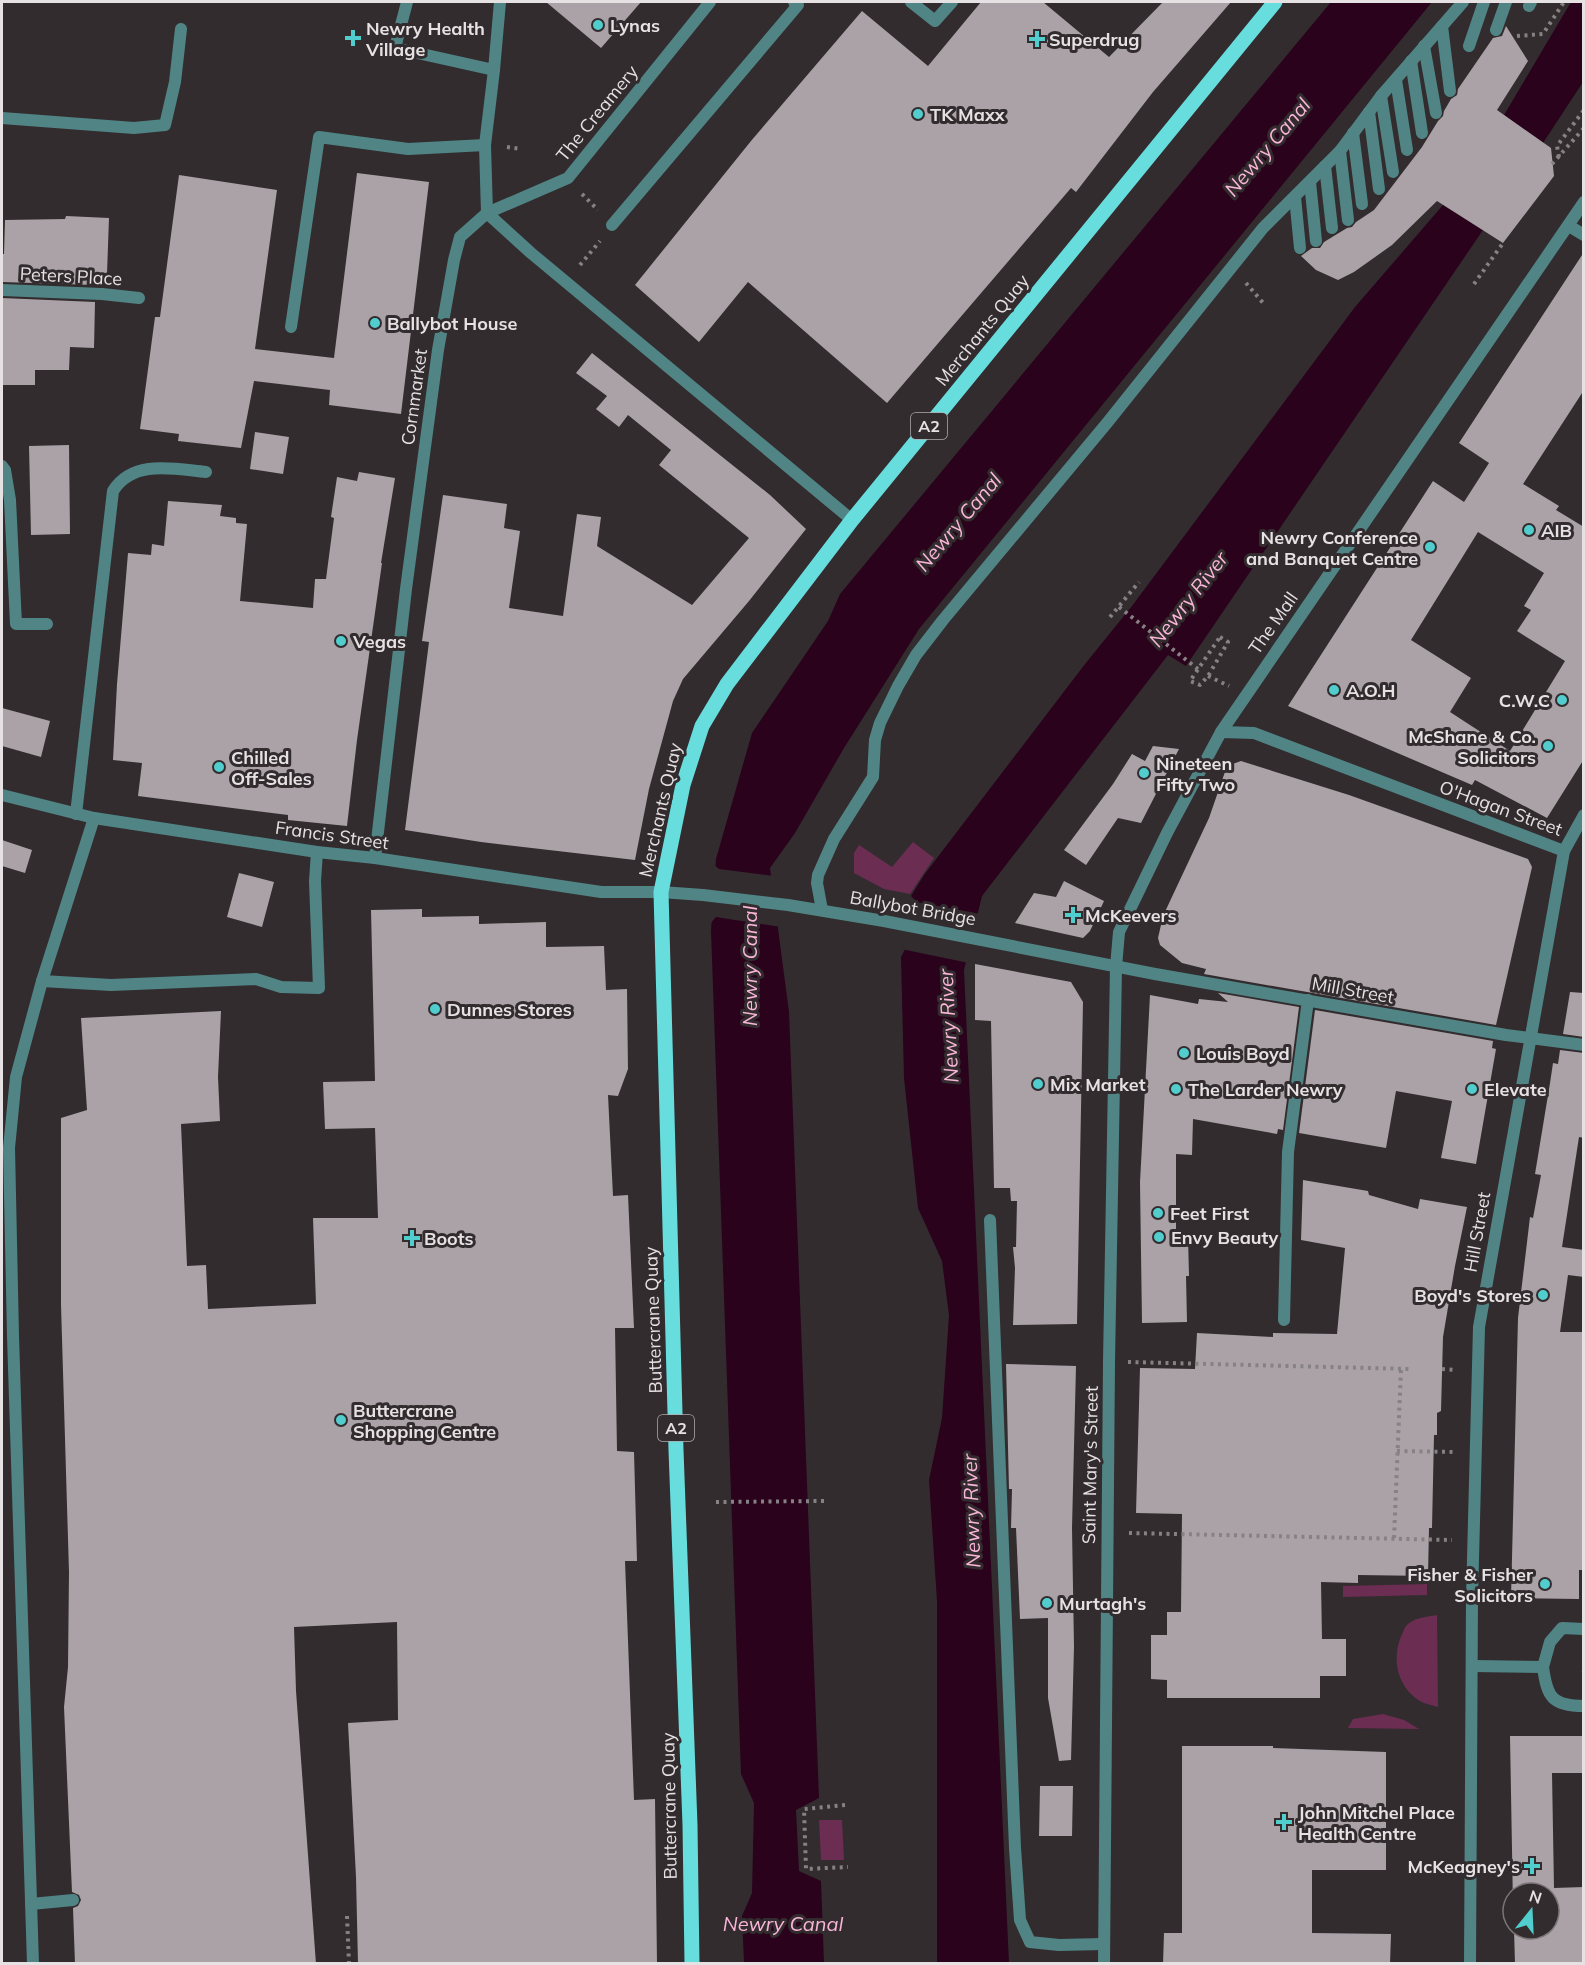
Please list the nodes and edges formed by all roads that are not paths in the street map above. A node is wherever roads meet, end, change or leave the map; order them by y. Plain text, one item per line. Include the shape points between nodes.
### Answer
1 (407, 2) edge
2 (500, 2) edge
3 (710, 2) edge
4 (794, 2) edge
5 (911, 2) edge
6 (952, 2) edge
7 (1275, 2) edge
8 (1463, 2) edge
9 (1484, 2) edge
10 (1506, 2) edge
11 (1442, 26) junction
12 (181, 29) dead end
13 (1496, 30) dead end
14 (1424, 46) junction
15 (1469, 46) dead end
16 (1412, 61) junction
17 (494, 69) junction
18 (1396, 80) junction
19 (1450, 91) dead end
20 (1382, 96) junction
21 (1369, 112) junction
22 (1436, 113) dead end
23 (2, 118) edge
24 (1353, 133) junction
25 (1422, 133) dead end
26 (485, 144) junction
27 (1407, 150) dead end
28 (1340, 151) junction
29 (1325, 166) junction
30 (1393, 172) dead end
31 (1310, 182) junction
32 (1378, 189) dead end
33 (1295, 197) junction
34 (1584, 202) edge
35 (1362, 204) dead end
36 (487, 213) junction
37 (1348, 220) dead end
38 (612, 225) dead end
39 (1569, 226) junction
40 (1332, 228) dead end
41 (1584, 235) edge
42 (1316, 241) dead end
43 (1300, 248) dead end
44 (2, 290) edge
45 (139, 298) dead end
46 (291, 327) dead end
47 (2, 466) edge
48 (206, 472) dead end
49 (852, 520) junction
50 (47, 624) dead end
51 (1221, 732) junction
52 (2, 795) edge
53 (76, 814) junction
54 (1584, 815) edge
55 (94, 818) junction
56 (1564, 851) junction
57 (317, 852) junction
58 (375, 858) junction
59 (661, 892) junction
60 (822, 910) junction
61 (1116, 967) junction
62 (42, 981) junction
63 (1308, 1000) junction
64 (1530, 1039) junction
65 (1584, 1046) edge
66 (990, 1220) dead end
67 (1284, 1320) dead end
68 (1584, 1629) edge
69 (1472, 1666) junction
70 (1543, 1667) junction
71 (1584, 1706) edge
72 (73, 1900) dead end
73 (31, 1904) junction
74 (1104, 1944) junction
75 (33, 1964) edge
76 (692, 1964) edge
77 (1104, 1964) edge
78 (1470, 1964) edge

1 - 17 street via 396,48
2 - 17 street
3 - 36 street, The Creamery via 567,178
4 - 38 street via 798,5
5 - 6 street via 934,21
7 - 49 main road, Merchants Quay / A2
8 - 11 street
9 - 15 street
10 - 13 street
11 - 14 street
11 - 19 street
12 - 23 street via 165,125 134,129
14 - 16 street
14 - 22 street
16 - 18 street
16 - 25 street
17 - 26 street
18 - 20 street
18 - 27 street
20 - 21 street
20 - 30 street
21 - 24 street
21 - 32 street
24 - 28 street
24 - 35 street
26 - 36 street
26 - 46 street via 408,149 319,137
28 - 29 street
28 - 37 street
29 - 31 street
29 - 40 street
31 - 33 street
31 - 42 street
33 - 43 street
33 - 60 street via 1263,228 916,655 880,723 873,777 834,839 818,875
34 - 39 street, The Mall
36 - 49 street
36 - 58 street, Cornmarket via 460,237 440,339
39 - 41 street
39 - 51 street, The Mall
44 - 45 street, Peters Place
47 - 50 street via 10,500 16,624
48 - 53 street via 154,468 131,473 113,491
49 - 59 main road, Merchants Quay / A2 via 727,684 702,726 683,785
51 - 56 street, O'Hagan Street via 1254,733
51 - 61 street, The Mall via 1119,932
52 - 53 street, Francis Street
53 - 55 street, Francis Street
54 - 56 street, Hill Street
55 - 57 street, Francis Street
55 - 62 street
56 - 64 street, Hill Street
57 - 58 street, Francis Street
57 - 62 street via 319,988 281,987 256,979 111,986
58 - 59 street, Francis Street via 601,891
59 - 60 street, Ballybot Bridge
59 - 76 main road, Buttercrane Quay / A2
60 - 61 street, Ballybot Bridge
61 - 63 street, Mill Street
61 - 74 street, Saint Mary's Street
62 - 73 street via 16,1077 9,1148
63 - 64 street, Mill Street
63 - 67 street via 1288,1152
64 - 65 street, Mill Street
64 - 69 street, Hill Street via 1479,1327
66 - 74 street via 1020,1920 1030,1942
68 - 70 street via 1562,1628 1550,1642
69 - 70 street
69 - 78 street, Hill Street
70 - 71 street via 1545,1688 1556,1701
72 - 73 street
73 - 75 street
74 - 77 street, Saint Mary's Street

